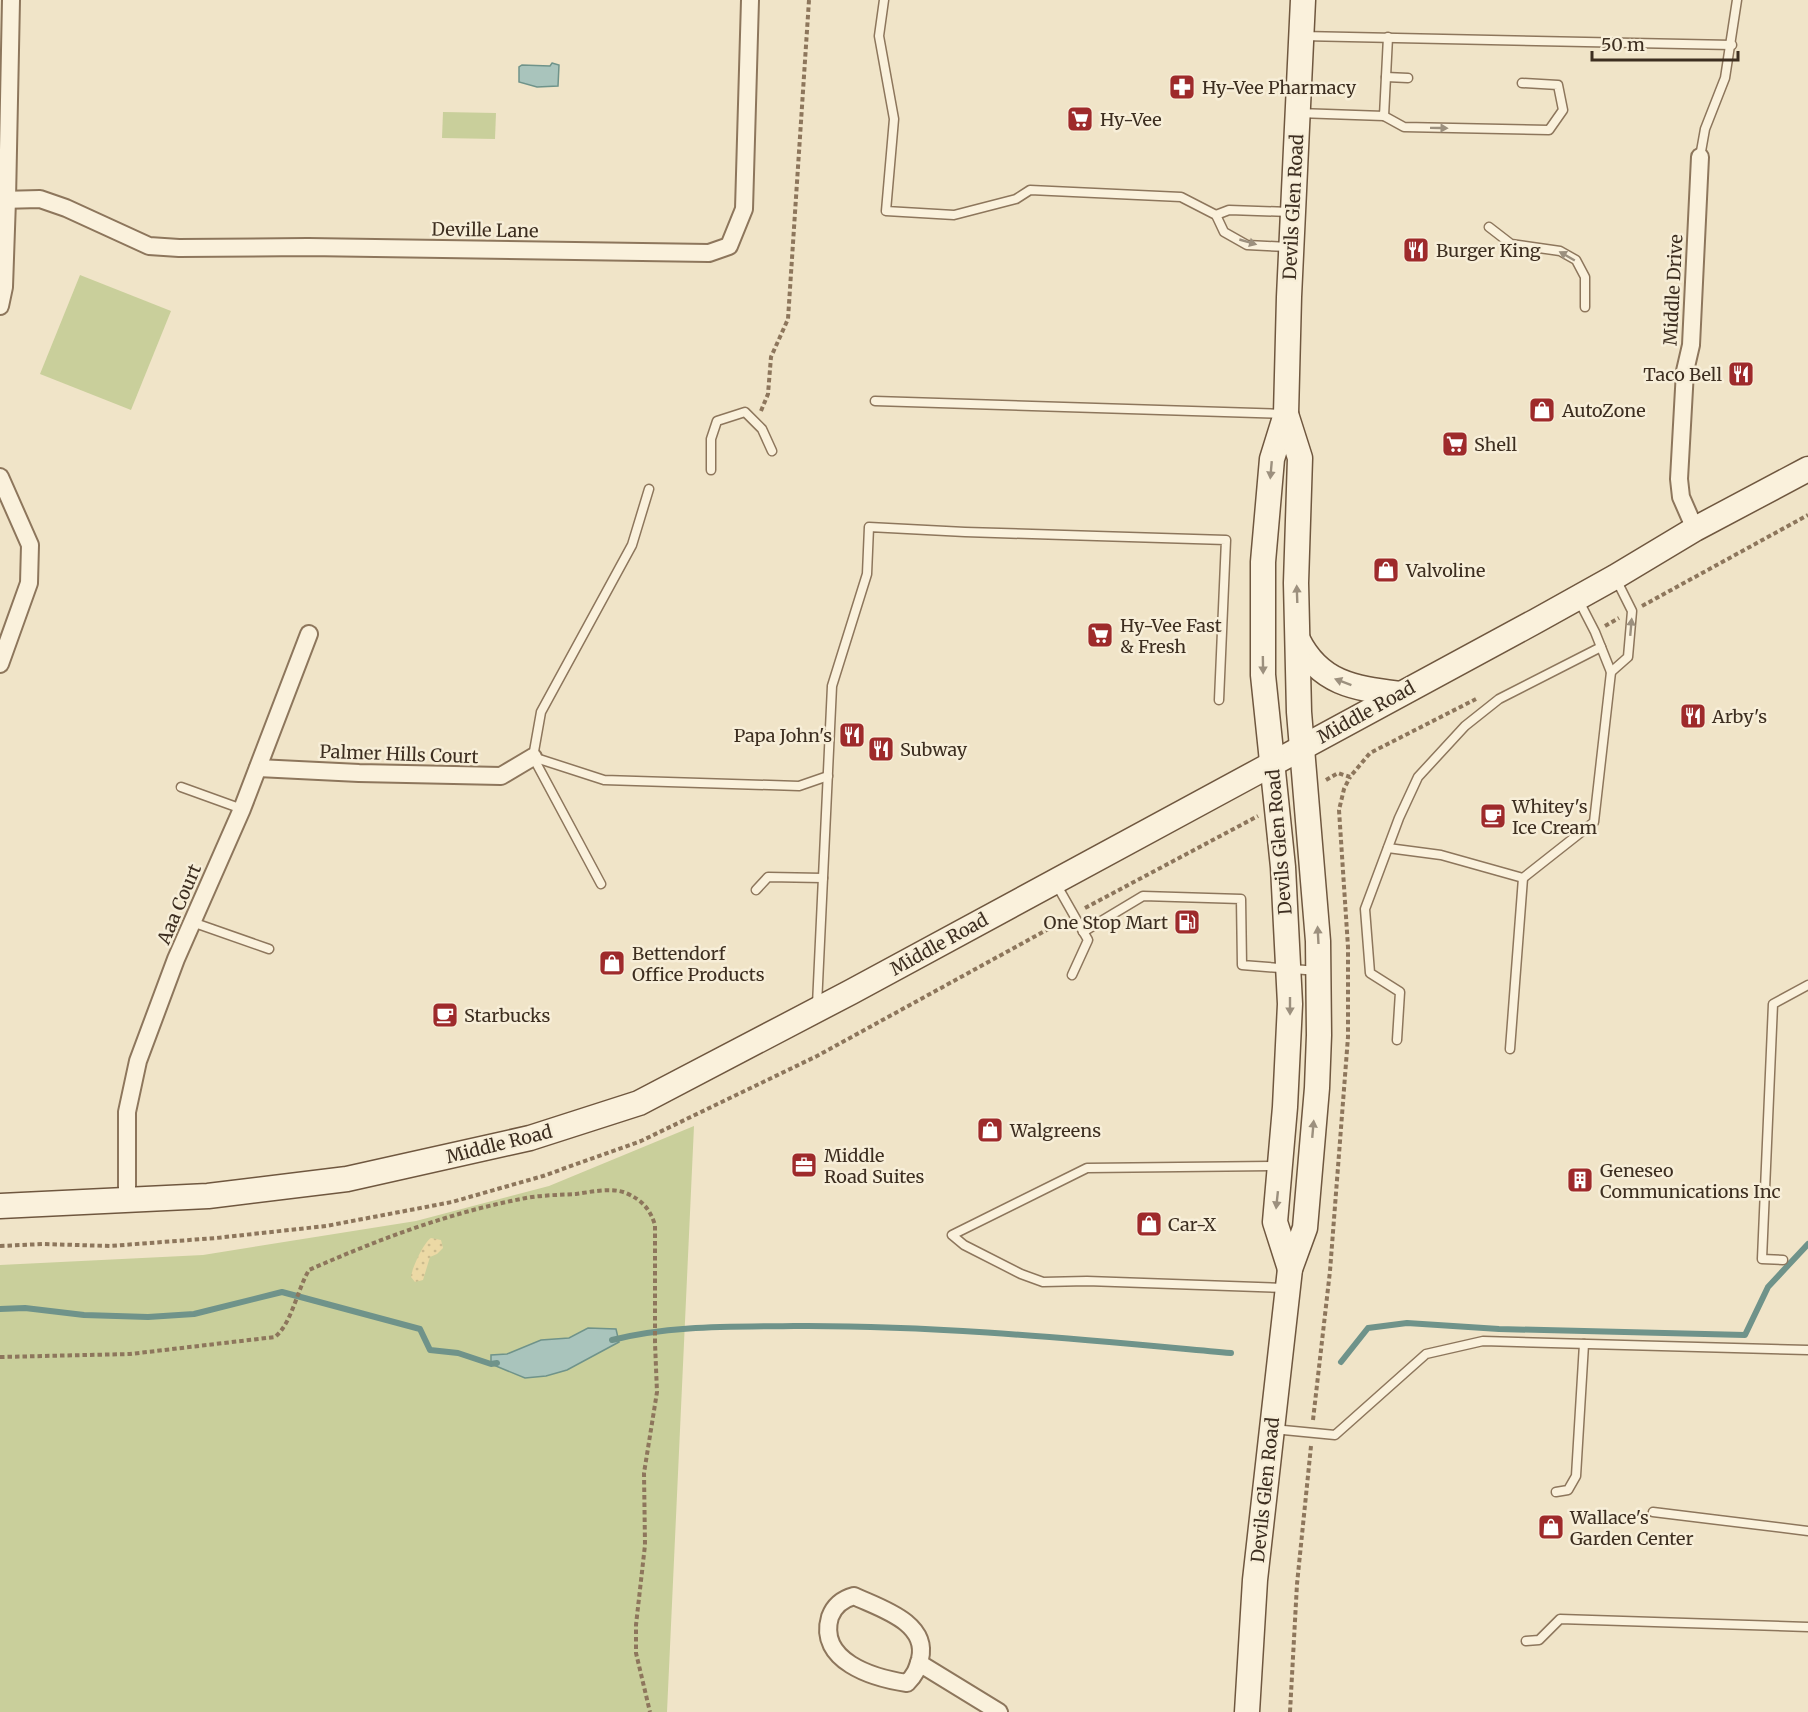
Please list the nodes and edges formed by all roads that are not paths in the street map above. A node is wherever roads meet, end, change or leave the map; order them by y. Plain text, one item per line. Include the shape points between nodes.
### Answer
1 (750, 0) edge
2 (884, 0) edge
3 (1303, 0) edge
4 (1737, 0) edge
5 (7, 10) edge
6 (1302, 36) junction
7 (1388, 37) junction
8 (1732, 45) junction
9 (1386, 77) junction
10 (1408, 78) dead end
11 (1522, 83) dead end
12 (1298, 113) junction
13 (1383, 116) junction
14 (1700, 157) joint
15 (4, 200) edge
16 (1293, 212) junction
17 (1216, 215) junction
18 (1490, 227) dead end
19 (1292, 247) junction
20 (0, 306) edge
21 (1585, 307) dead end
22 (875, 401) dead end
23 (1286, 414) junction
24 (772, 451) dead end
25 (711, 470) dead end
26 (1808, 470) edge
27 (0, 477) edge
28 (649, 489) dead end
29 (1695, 529) junction
30 (1615, 577) junction
31 (1578, 598) junction
32 (309, 634) dead end
33 (1298, 640) junction
34 (1601, 647) junction
35 (0, 664) edge
36 (1611, 672) junction
37 (1400, 694) junction
38 (1219, 700) dead end
39 (1302, 747) junction
40 (533, 757) junction
41 (1272, 763) junction
42 (258, 768) junction
43 (828, 776) junction
44 (181, 787) dead end
45 (242, 809) junction
46 (1388, 848) junction
47 (823, 878) junction
48 (1523, 878) junction
49 (1054, 881) junction
50 (601, 884) dead end
51 (756, 890) dead end
52 (192, 922) junction
53 (1083, 932) junction
54 (269, 949) dead end
55 (1289, 969) junction
56 (1318, 971) junction
57 (1072, 975) dead end
58 (1808, 985) edge
59 (817, 1010) junction
60 (1397, 1040) dead end
61 (1510, 1048) dead end
62 (1280, 1166) junction
63 (127, 1200) junction
64 (0, 1206) edge
65 (1783, 1260) dead end
66 (1289, 1279) junction
67 (1584, 1344) junction
68 (1808, 1350) edge
69 (1272, 1429) junction
70 (1556, 1492) dead end
71 (1653, 1512) dead end
72 (1808, 1532) edge
73 (1808, 1627) edge
74 (1526, 1641) dead end
75 (919, 1663) junction
76 (999, 1712) edge
77 (1247, 1712) edge

1 - 15 street, Deville Lane via 744,209 729,246 709,253 159,247 40,199
2 - 17 lane via 879,36 894,119 886,211 954,216 1016,199 1030,190 1181,196
3 - 6 main road, Devils Glen Road
4 - 8 lane
5 - 15 street
6 - 7 lane
6 - 12 main road, Devils Glen Road
7 - 8 lane
7 - 9 lane
8 - 14 lane
9 - 10 lane
9 - 13 lane
13 -> 11 lane via 1404,127 1549,130 1563,110 1558,85
12 - 13 lane
12 - 16 main road, Devils Glen Road
14 - 29 street, Middle Drive via 1691,345 1685,371 1679,479 1681,497
15 - 20 street via 4,287
16 - 17 lane via 1229,210
16 - 19 main road, Devils Glen Road
17 -> 19 lane via 1224,232 1247,244
21 -> 18 lane via 1585,277 1576,260 1560,251 1510,244
19 - 23 main road, Devils Glen Road
22 - 23 lane
33 -> 23 main road, Devils Glen Road via 1300,458
23 -> 41 main road, Devils Glen Road via 1272,459 1263,562 1263,675
24 - 25 lane via 762,429 745,412 717,421 711,439
26 - 29 main road, Middle Road
27 - 35 street via 30,545 29,583
28 - 40 lane via 632,545 541,712
29 - 30 main road, Middle Road
30 - 31 main road, Middle Road
36 -> 30 lane via 1628,657 1632,611
31 - 34 lane
31 - 37 main road, Middle Road
32 - 42 street, Aaa Court
37 -> 33 main road via 1366,690 1323,673 1304,653
33 - 39 main road, Devils Glen Road
34 - 36 lane
34 - 46 lane via 1499,699 1466,726 1418,777
36 - 48 lane via 1594,822
37 - 39 main road, Middle Road
38 - 43 lane via 1226,540 869,527 867,574 832,686
39 - 41 main road, Middle Road
56 -> 39 main road, Devils Glen Road
40 - 42 street, Palmer Hills Court via 501,776
40 - 43 lane via 604,780 799,786
40 - 50 lane
41 - 49 main road, Middle Road
41 - 55 main road, Devils Glen Road
42 - 45 street, Aaa Court
43 - 47 lane
44 - 45 lane
45 - 52 street, Aaa Court
46 - 48 lane via 1441,855
46 - 60 lane via 1365,909 1370,973 1400,992
47 - 51 lane via 768,877
47 - 59 lane
48 - 61 lane
49 - 53 lane
49 - 59 main road, Middle Road
52 - 54 lane
52 - 63 street, Aaa Court via 138,1060 127,1112
53 - 55 lane via 1143,896 1241,899 1242,965
53 - 57 lane via 1088,940
55 - 56 lane
55 -> 62 main road, Devils Glen Road
66 -> 56 main road, Devils Glen Road via 1305,1228 1317,1088
58 - 65 lane via 1773,1004 1762,1258
59 - 63 main road, Middle Road via 639,1103 530,1138 347,1179 208,1196
62 -> 66 main road, Devils Glen Road via 1275,1222
62 - 66 lane via 1087,1168 952,1234 964,1245 1043,1282
63 - 64 main road, Middle Road
66 - 69 main road, Devils Glen Road
67 - 68 lane
67 - 69 lane via 1483,1341 1426,1354 1335,1435
67 - 70 lane via 1576,1476 1568,1490
69 - 77 main road, Devils Glen Road via 1255,1580
71 - 72 lane
73 - 74 lane via 1560,1619 1539,1640
75 - 75 street via 922,1651 918,1634 898,1616 854,1596 844,1598 832,1612 827,1628 829,1641 848,1665 889,1681 907,1683 917,1673
75 - 76 street

